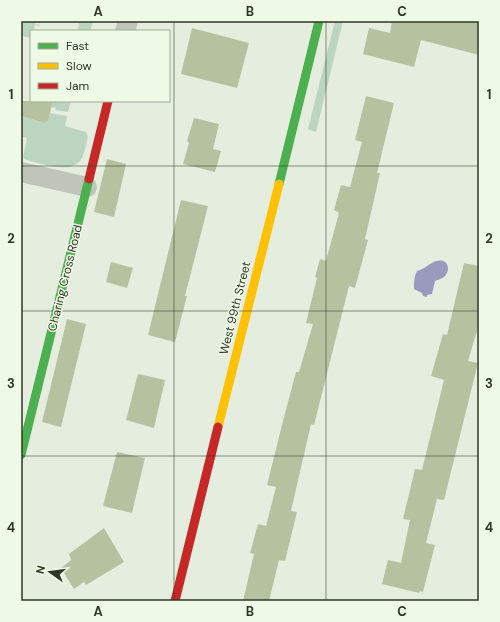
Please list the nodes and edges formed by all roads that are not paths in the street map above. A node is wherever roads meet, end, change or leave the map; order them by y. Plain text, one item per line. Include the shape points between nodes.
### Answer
1 (319, 21) edge
2 (108, 102) edge
3 (21, 172) edge
4 (87, 188) junction
5 (21, 455) edge
6 (175, 601) edge

1 - 6 street, West 99th Street
2 - 4 street, Charing Cross Road
3 - 4 street
4 - 5 street, Charing Cross Road

